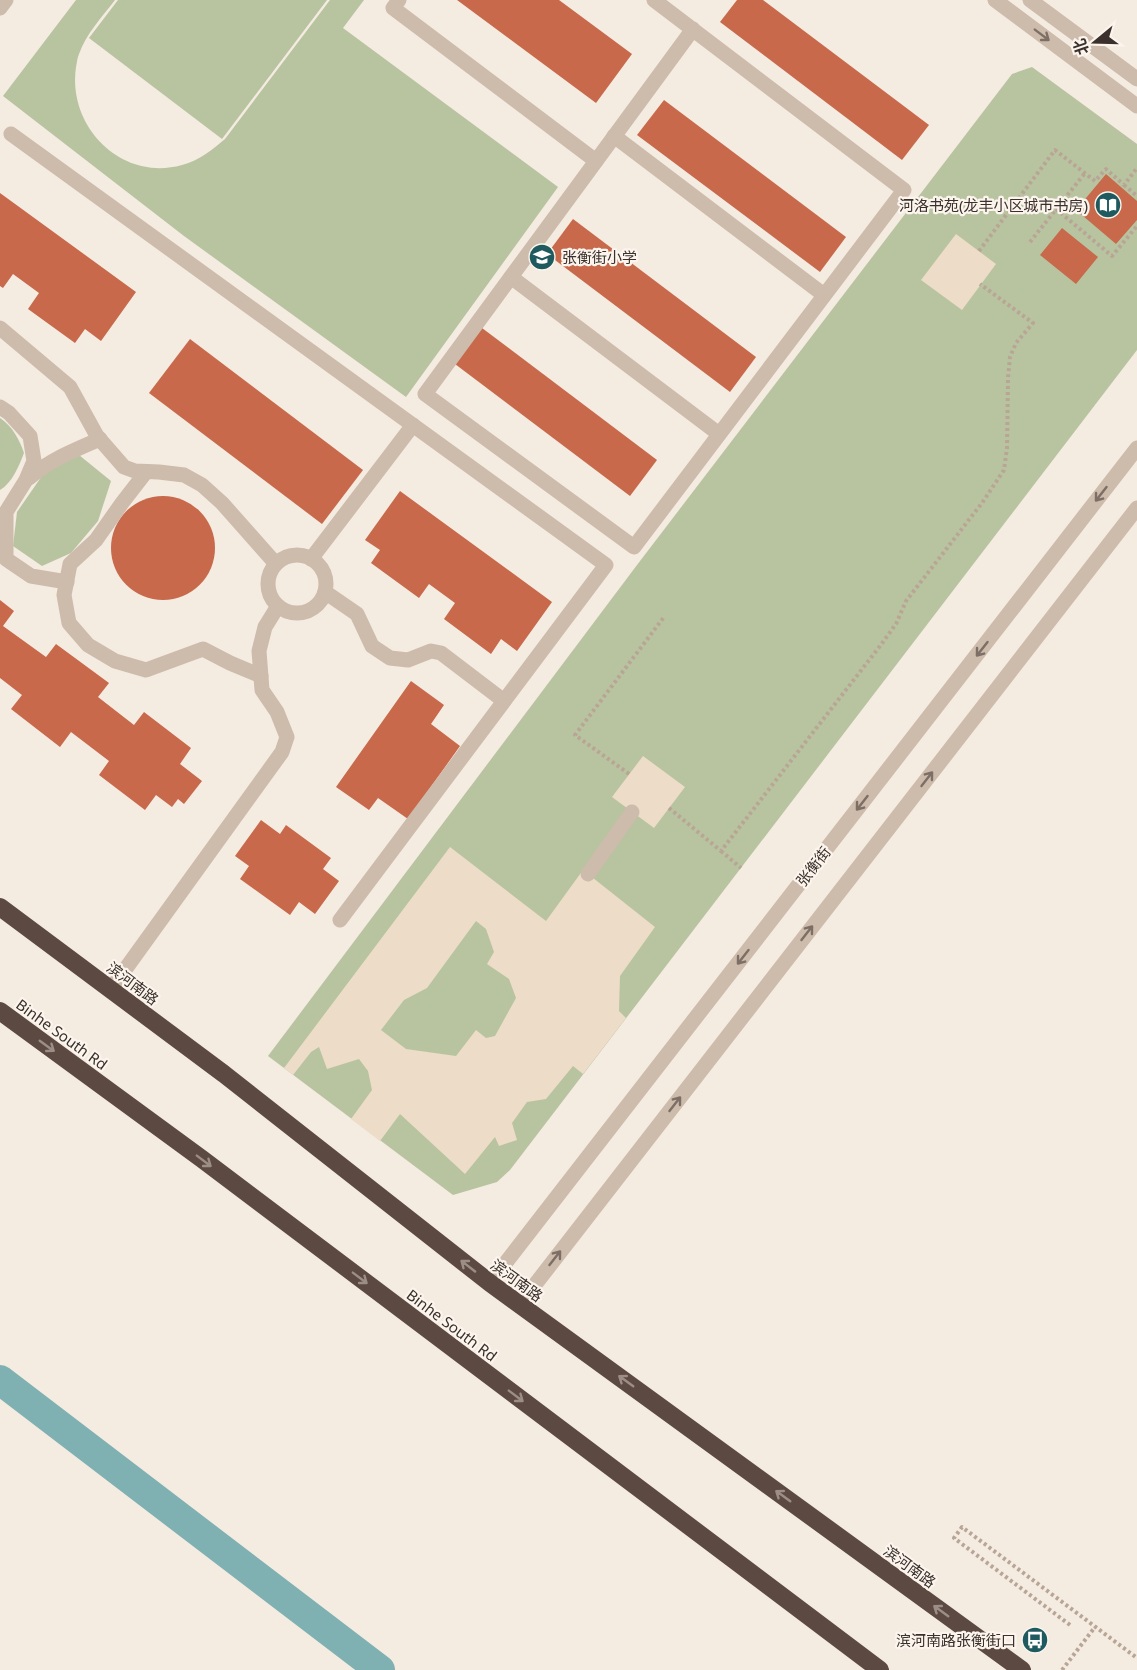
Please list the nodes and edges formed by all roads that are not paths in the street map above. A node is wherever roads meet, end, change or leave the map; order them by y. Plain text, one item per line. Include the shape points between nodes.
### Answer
1 (6, 0) edge
2 (399, 0) edge
3 (654, 0) edge
4 (995, 0) edge
5 (1030, 0) edge
6 (0, 8) edge
7 (693, 29) junction
8 (1137, 79) edge
9 (1137, 106) edge
10 (11, 134) dead end
11 (614, 136) junction
12 (596, 161) junction
13 (511, 277) junction
14 (824, 295) junction
15 (0, 328) edge
16 (0, 407) edge
17 (413, 425) junction
18 (719, 434) junction
19 (100, 439) junction
20 (1137, 448) edge
21 (146, 472) junction
22 (23, 486) junction
23 (0, 501) edge
24 (1137, 508) edge
25 (311, 559) junction
26 (276, 564) junction
27 (67, 582) junction
28 (325, 592) junction
29 (278, 606) junction
30 (261, 676) junction
31 (504, 701) junction
32 (632, 812) dead end
33 (588, 874) dead end
34 (0, 907) edge
35 (340, 920) dead end
36 (111, 989) junction
37 (0, 1011) edge
38 (490, 1283) junction
39 (520, 1304) junction
40 (880, 1670) edge
41 (1022, 1670) edge

1 - 6 street
2 - 12 street via 393,8
3 - 7 street
4 -> 9 street
5 - 8 street
7 - 11 street
7 - 14 street via 904,190
10 - 17 street
11 - 12 street
11 - 14 street
12 - 13 street
13 - 18 street
13 - 18 street via 425,394 634,547
14 - 18 street
15 - 19 street via 70,387
16 - 22 street via 30,436 34,461
17 - 25 street
17 - 31 street via 606,565
19 - 21 street via 124,467
19 - 22 street via 42,467
20 -> 38 street, 张衡街
21 - 26 street via 184,475 202,485
21 - 27 street via 96,540 70,564
22 - 23 street
22 - 27 street via 6,513 6,559 31,576
39 -> 24 street
25 - 26 street via 293,555
25 - 28 street via 323,573
26 - 29 street via 270,572 268,590
27 - 30 street via 64,595 69,623 88,645 115,661 146,670 203,649
28 - 29 street via 314,608 305,612 286,611
28 - 31 street via 357,614 372,646 390,658 408,660 431,651 441,653
29 - 30 street via 265,627 259,651
30 - 36 street via 262,690 287,737 282,752
31 - 35 street
32 - 33 street
34 - 36 highway, 滨河南路
38 -> 36 highway, 滨河南路
37 -> 40 highway, Binhe South Rd
38 - 39 highway, 滨河南路
41 -> 39 highway, 滨河南路

